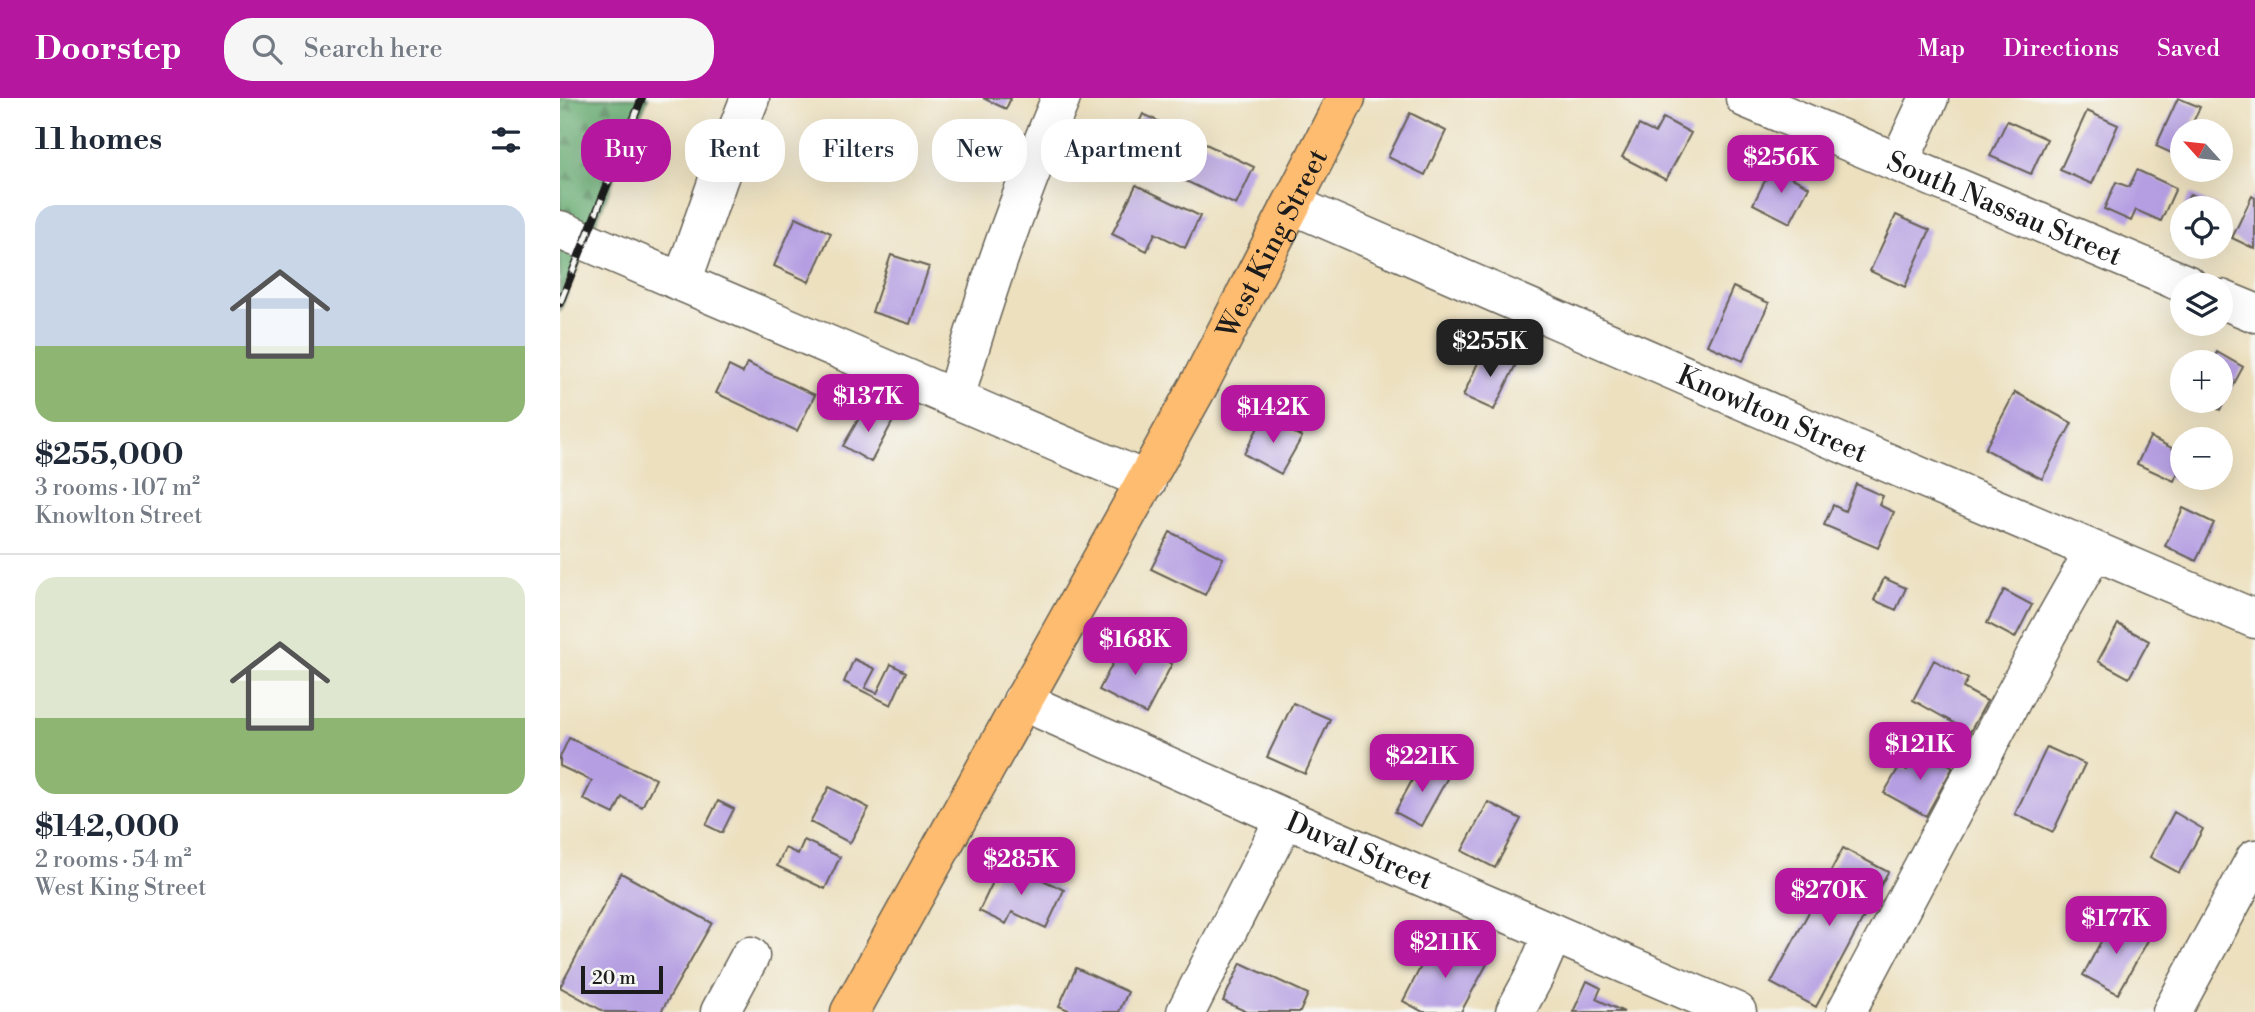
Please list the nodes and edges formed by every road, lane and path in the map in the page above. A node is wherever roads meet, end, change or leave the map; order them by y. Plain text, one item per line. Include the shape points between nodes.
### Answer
1 (750, 98) edge
2 (1061, 98) edge
3 (1346, 98) edge
4 (1745, 98) edge
5 (1929, 98) edge
6 (1899, 162) junction
7 (1293, 205) junction
8 (560, 230) edge
9 (2170, 277) edge
10 (682, 282) junction
11 (2233, 304) edge
12 (2255, 313) edge
13 (955, 399) junction
14 (1147, 481) junction
15 (2094, 551) junction
16 (2255, 619) edge
17 (1022, 701) junction
18 (1285, 818) junction
19 (2255, 859) edge
20 (1553, 933) junction
21 (750, 956) dead end
22 (720, 1012) edge
23 (850, 1012) edge
24 (1186, 1012) edge
25 (1515, 1012) edge
26 (1737, 1012) edge
27 (1846, 1012) edge
28 (2172, 1012) edge

1 - 10 street
2 - 13 street via 970,344
3 - 7 main road, West King Street
4 - 6 street, South Nassau Street
5 - 6 street
6 - 9 street, South Nassau Street
7 - 14 main road, West King Street
7 - 15 street, Knowlton Street
8 - 10 street
10 - 13 street
11 - 12 street
13 - 14 street
14 - 17 main road, West King Street
15 - 16 street, Knowlton Street
15 - 27 street
17 - 18 street, Duval Street
17 - 23 main road, West King Street
18 - 20 street, Duval Street
18 - 24 street
19 - 28 street
20 - 25 street
20 - 26 street, Duval Street
21 - 22 street

